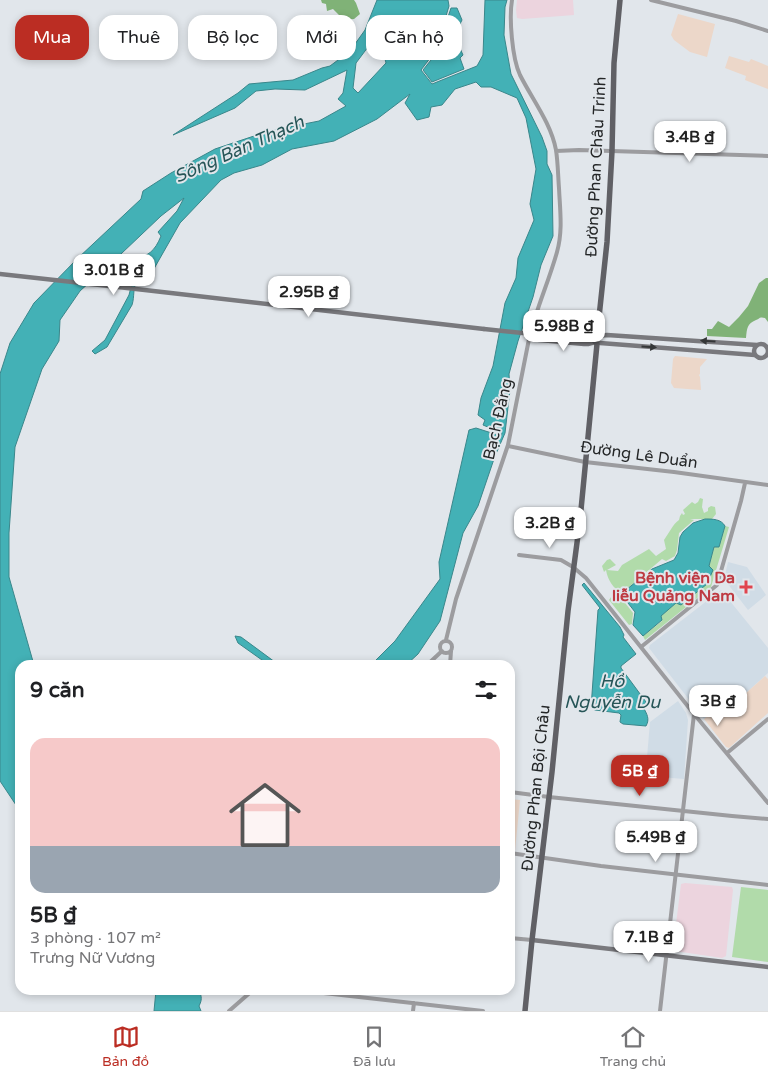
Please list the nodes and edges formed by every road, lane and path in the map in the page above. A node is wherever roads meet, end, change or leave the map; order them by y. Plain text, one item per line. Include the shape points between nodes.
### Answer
1 (512, 0) edge
2 (620, 0) edge
3 (651, 0) edge
4 (768, 31) edge
5 (556, 151) junction
6 (612, 152) junction
7 (768, 156) edge
8 (0, 274) edge
9 (532, 326) junction
10 (529, 339) junction
11 (597, 339) junction
12 (757, 345) junction
13 (766, 345) edge
14 (755, 354) junction
15 (767, 355) edge
16 (508, 446) junction
17 (585, 462) junction
18 (745, 483) junction
19 (768, 486) edge
20 (519, 554) dead end
21 (573, 567) junction
22 (446, 640) junction
23 (641, 647) junction
24 (442, 651) junction
25 (451, 651) junction
26 (432, 660) edge
27 (450, 660) edge
28 (694, 714) junction
29 (768, 718) edge
30 (727, 753) junction
31 (515, 793) edge
32 (549, 798) junction
33 (768, 803) edge
34 (682, 811) junction
35 (768, 819) edge
36 (515, 854) edge
37 (542, 858) junction
38 (676, 875) junction
39 (768, 885) edge
40 (515, 938) edge
41 (532, 940) junction
42 (666, 955) junction
43 (768, 967) edge
44 (247, 995) edge
45 (338, 995) edge
46 (346, 996) joint
47 (414, 1003) junction
48 (229, 1011) edge
49 (413, 1011) edge
50 (483, 1011) edge
51 (525, 1011) edge
52 (660, 1011) edge

1 - 5 street, Bạch Đằng via 514,54 520,74 548,126
2 - 6 main road, Đường Phan Châu Trinh via 614,63
3 - 4 street
5 - 6 street
5 - 9 street, Bạch Đằng via 562,225 557,251
6 - 7 street
6 - 11 main road, Đường Phan Châu Trinh
8 - 11 main road, bridge
9 - 10 street, Bạch Đằng
9 - 11 main road via 587,334
10 - 11 main road via 584,344
10 - 16 street, Bạch Đằng
12 -> 11 main road via 607,334
11 -> 14 main road
11 - 17 main road, Đường Phan Châu Trinh
12 - 13 main road
12 - 14 main road
13 - 15 main road
14 - 15 main road via 760,358
16 - 17 street, Đường Lê Duẩn
16 - 22 street, Bạch Đằng via 456,599
17 - 18 street, Đường Lê Duẩn
17 - 21 main road, Đường Phan Châu Trinh
18 - 19 street, Đường Lê Duẩn
18 - 23 street via 717,585
20 - 21 street via 561,560
21 - 23 street via 586,578
21 - 32 main road, Đường Phan Bội Châu
22 - 24 street via 440,645
22 - 25 street via 453,645
23 - 28 street
24 - 25 street
24 - 26 street
25 - 27 street
28 - 30 street
28 - 34 street
29 - 30 street
30 - 33 street
31 - 32 street
32 - 34 street
32 - 37 main road, Đường Phan Bội Châu
34 - 35 street
34 - 38 street
36 - 37 street
37 - 38 street
37 - 41 main road, Đường Phan Bội Châu
38 - 39 street
38 - 42 street
40 - 41 street
41 - 42 main road
41 - 51 main road, Đường Phan Bội Châu
42 - 43 main road
42 - 52 street
44 - 48 street
45 - 46 street
46 - 47 street
47 - 49 street
47 - 50 street

